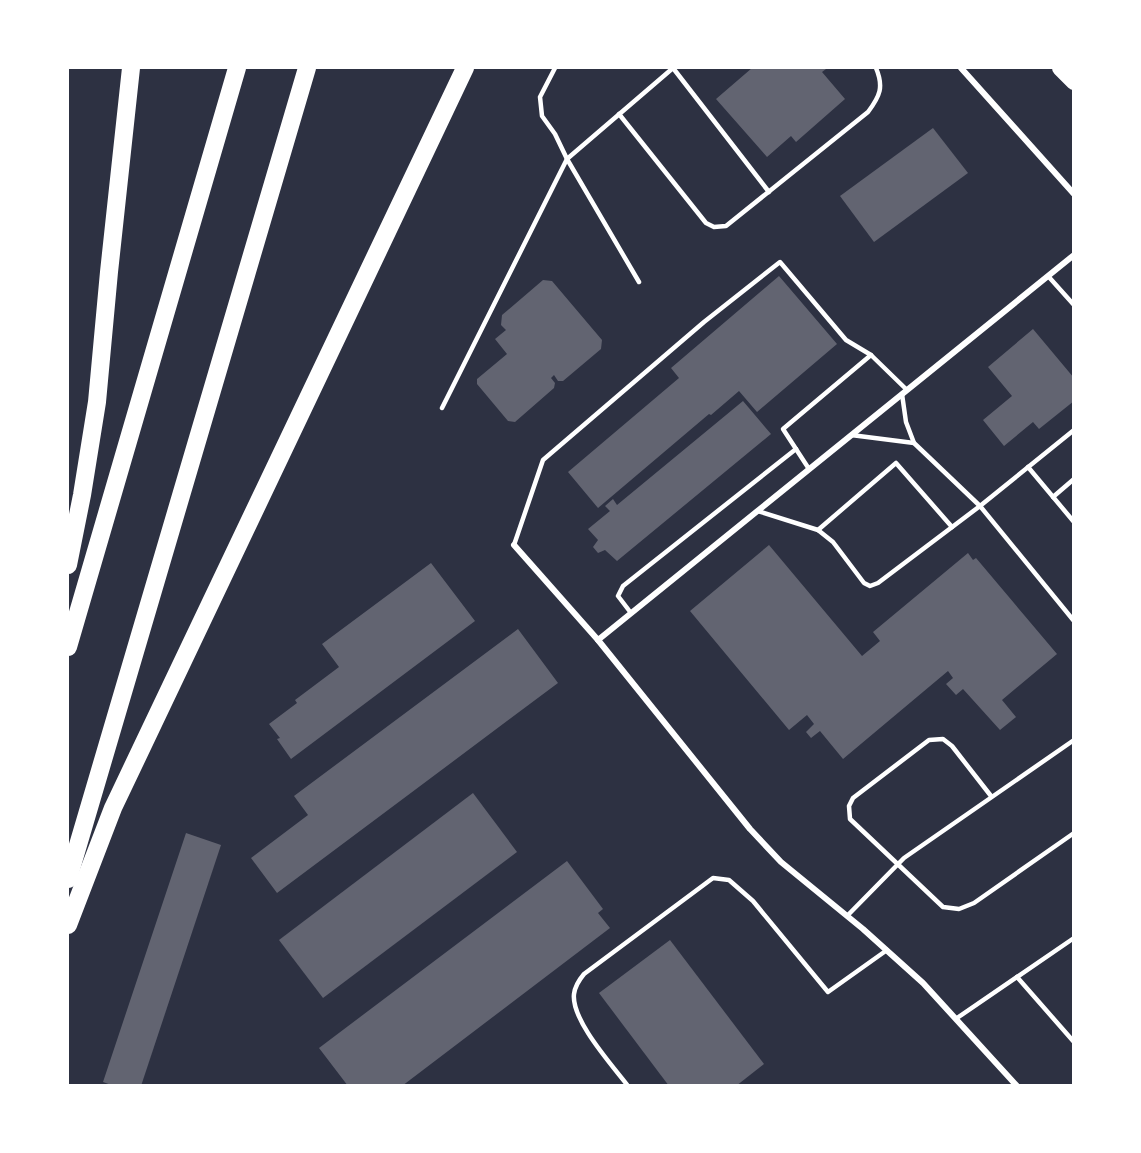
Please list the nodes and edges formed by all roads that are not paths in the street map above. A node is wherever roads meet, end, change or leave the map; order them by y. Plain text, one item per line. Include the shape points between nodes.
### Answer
1 (131, 68) edge
2 (237, 68) edge
3 (307, 68) edge
4 (465, 68) edge
5 (555, 68) edge
6 (673, 68) edge
7 (876, 68) edge
8 (961, 68) edge
9 (1060, 68) edge
10 (1074, 82) edge
11 (619, 114) junction
12 (567, 159) junction
13 (769, 192) junction
14 (1074, 194) edge
15 (1074, 255) edge
16 (1048, 276) junction
17 (639, 282) dead end
18 (1074, 305) edge
19 (872, 355) junction
20 (905, 392) junction
21 (442, 408) dead end
22 (1074, 430) edge
23 (851, 435) junction
24 (914, 443) junction
25 (796, 448) junction
26 (1028, 467) junction
27 (809, 470) junction
28 (1074, 479) edge
29 (1053, 497) junction
30 (980, 506) junction
31 (758, 511) junction
32 (1074, 522) edge
33 (952, 526) junction
34 (818, 530) junction
35 (514, 545) joint
36 (68, 565) edge
37 (631, 614) junction
38 (1074, 621) edge
39 (598, 640) junction
40 (68, 647) edge
41 (1074, 740) edge
42 (991, 796) junction
43 (1074, 833) edge
44 (898, 864) junction
45 (68, 879) edge
46 (847, 916) junction
47 (68, 925) edge
48 (1074, 938) edge
49 (887, 951) junction
50 (1017, 977) junction
51 (957, 1018) junction
52 (1074, 1042) edge
53 (628, 1086) edge
54 (1017, 1086) edge

1 - 36 highway via 97,402
2 - 40 highway
3 - 45 highway
4 - 47 highway via 113,808
5 - 12 lane via 540,98 542,116
6 - 11 lane
6 - 13 lane
7 - 13 lane via 881,79 879,98 868,112
8 - 14 street
9 - 10 highway
11 - 12 lane
11 - 13 lane via 706,223 726,226
12 - 17 lane
12 - 21 lane
15 - 16 street
16 - 18 lane
16 - 20 street
19 - 20 lane
19 - 25 lane via 783,429
19 - 35 lane via 846,340 780,262 543,460
20 - 23 street
20 - 24 lane via 906,422
22 - 26 lane
23 - 24 lane
23 - 27 street
24 - 30 lane
25 - 27 lane
25 - 37 lane via 623,586 618,596
26 - 29 lane
26 - 30 lane
27 - 31 street
28 - 29 lane
29 - 32 lane
30 - 33 lane
30 - 38 lane
31 - 34 lane
31 - 37 street
33 - 34 lane via 870,586
33 - 34 lane via 896,463
35 - 39 street
37 - 39 street
39 - 46 street via 750,829 781,862
41 - 42 lane
42 - 44 lane
42 - 44 lane via 952,746 943,738 929,740 853,798 849,807 850,819
43 - 44 lane via 974,903 959,909 943,908
44 - 46 lane
46 - 49 street
48 - 50 lane
49 - 51 street
49 - 53 lane via 828,992 753,901 729,880 713,878 577,982 573,996 579,1019
50 - 51 lane
50 - 52 lane
51 - 54 street

